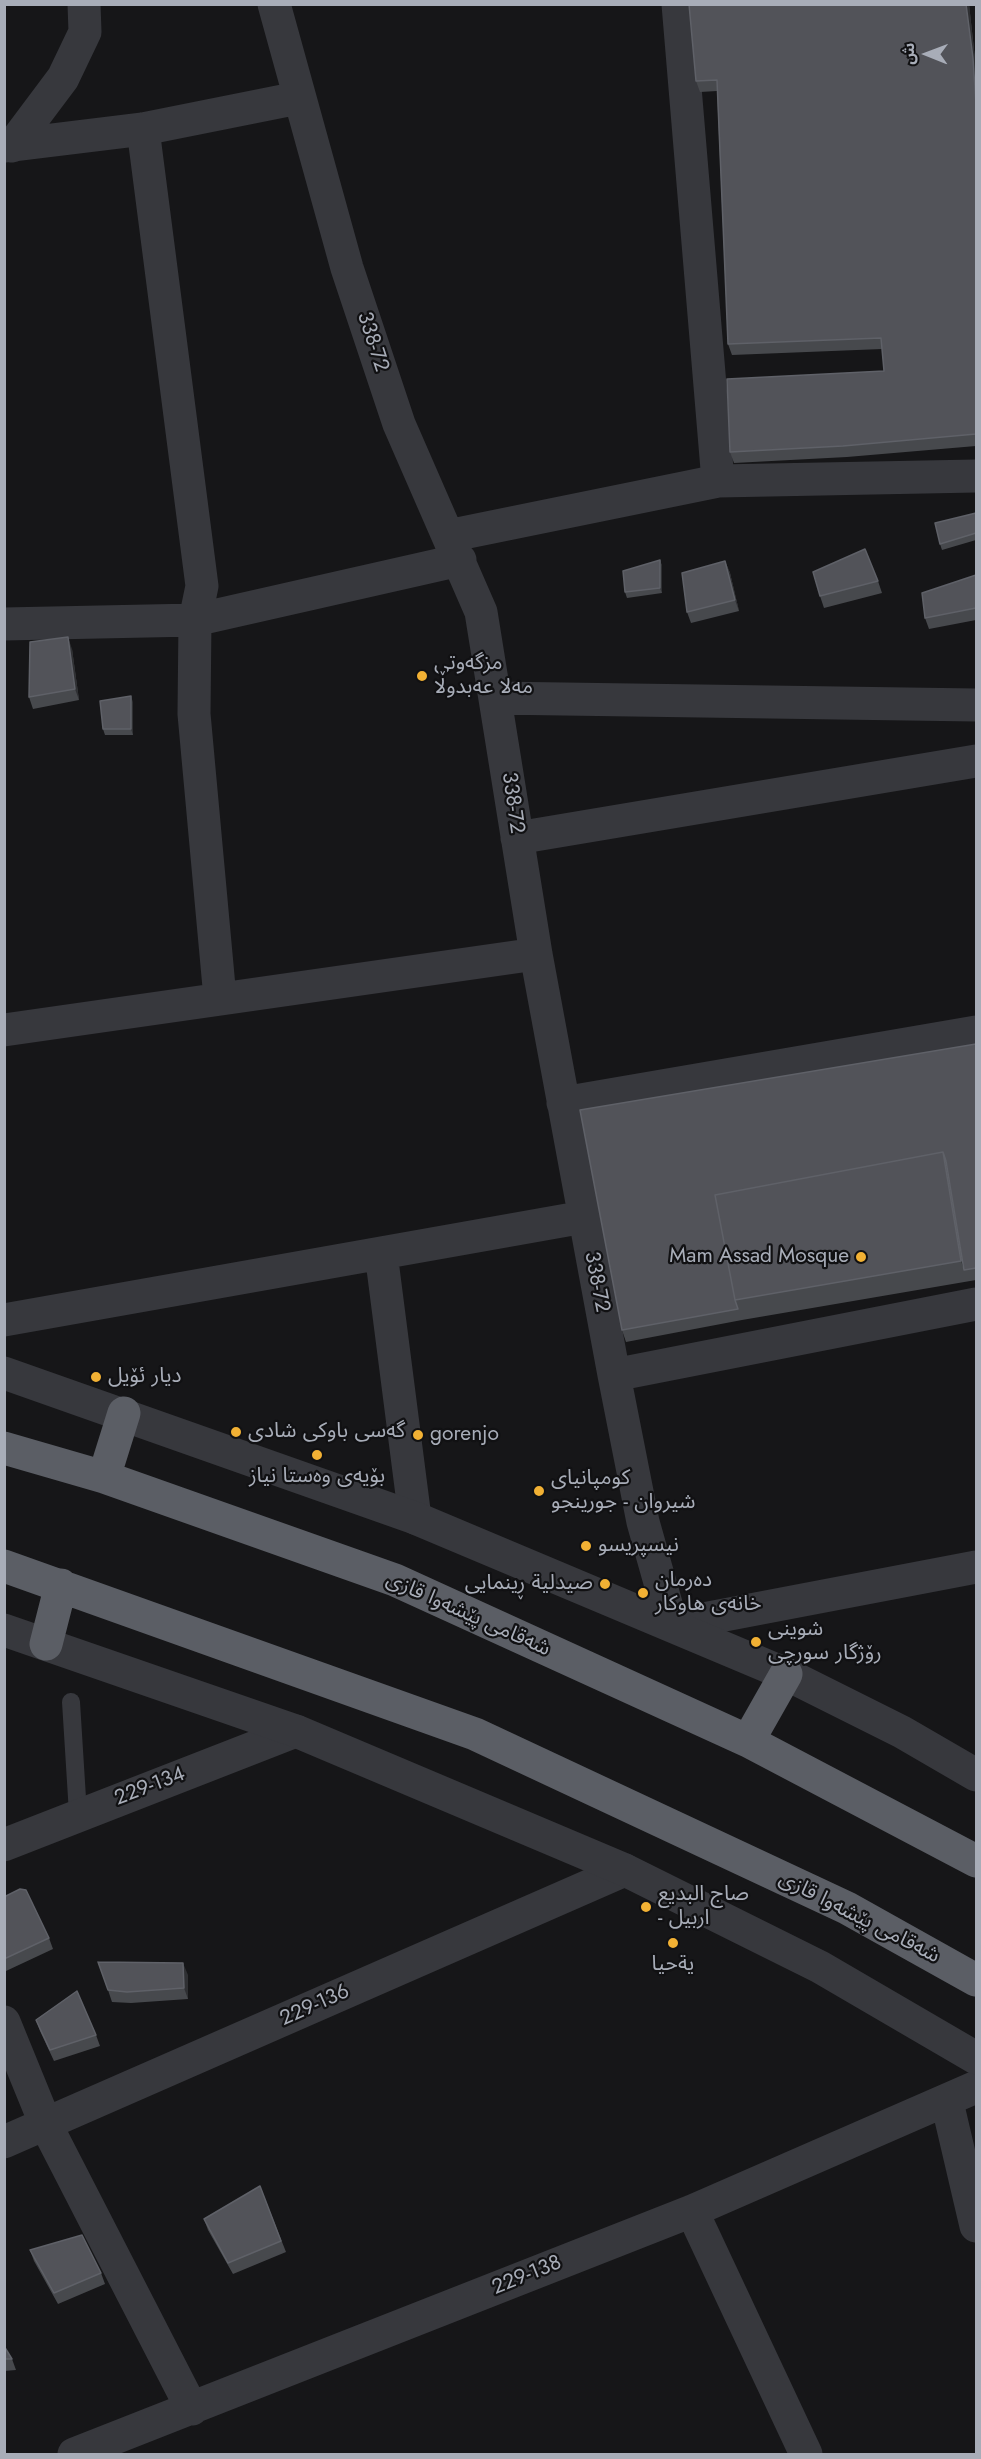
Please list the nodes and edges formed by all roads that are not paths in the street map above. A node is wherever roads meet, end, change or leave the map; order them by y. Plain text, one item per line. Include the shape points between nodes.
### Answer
1 (84, 4) edge
2 (274, 4) edge
3 (678, 4) edge
4 (298, 98) junction
5 (143, 129) junction
6 (8, 146) edge
7 (976, 477) edge
8 (718, 481) junction
9 (454, 548) junction
10 (195, 620) junction
11 (4, 624) edge
12 (495, 698) junction
13 (976, 705) edge
14 (976, 761) edge
15 (517, 838) junction
16 (536, 954) junction
17 (220, 998) junction
18 (4, 1030) edge
19 (976, 1032) edge
20 (564, 1103) junction
21 (584, 1217) junction
22 (381, 1253) junction
23 (976, 1304) edge
24 (4, 1320) edge
25 (4, 1373) edge
26 (614, 1375) junction
27 (124, 1413) junction
28 (4, 1448) edge
29 (104, 1477) junction
30 (415, 1518) junction
31 (4, 1566) edge
32 (976, 1567) edge
33 (61, 1585) junction
34 (672, 1624) junction
35 (4, 1630) edge
36 (46, 1644) junction
37 (786, 1674) junction
38 (71, 1702) dead end
39 (296, 1731) junction
40 (748, 1741) junction
41 (976, 1775) edge
42 (78, 1814) junction
43 (4, 1845) edge
44 (976, 1862) edge
45 (626, 1869) junction
46 (976, 1980) edge
47 (4, 2022) edge
48 (976, 2058) edge
49 (976, 2087) edge
50 (947, 2102) junction
51 (46, 2125) junction
52 (4, 2142) edge
53 (692, 2211) junction
54 (976, 2226) edge
55 (192, 2409) junction
56 (74, 2454) edge
57 (806, 2454) edge

1 - 6 street via 85,32 63,78
2 - 4 street, 338-72
3 - 8 street
4 - 5 street
4 - 9 street, 338-72 via 347,268 399,424
5 - 6 street
5 - 10 street via 202,586
7 - 8 street
8 - 9 street
9 - 10 street
9 - 12 street, 338-72 via 481,612
10 - 11 street
10 - 17 street via 194,714
12 - 13 street
12 - 15 street, 338-72
14 - 15 street
15 - 16 street, 338-72
16 - 17 street
16 - 20 street, 338-72
17 - 18 street
19 - 20 street
20 - 21 street, 338-72
21 - 22 street
21 - 26 street, 338-72
22 - 24 street
22 - 30 street
23 - 26 street
25 - 27 street
26 - 34 street, 338-72 via 643,1522
27 - 29 highway
27 - 30 street
28 - 29 highway, شەقامی پێشەوا قازی
29 - 40 highway, شەقامی پێشەوا قازی via 395,1580
30 - 34 street
31 - 33 highway, شەقامی پێشەوا قازی
32 - 34 street
33 - 36 highway
33 - 46 highway, شەقامی پێشەوا قازی via 475,1734 847,1908
34 - 37 street
35 - 36 street
36 - 39 street
37 - 40 highway
37 - 41 street via 902,1732
38 - 42 lane
39 - 42 street, 229-134
39 - 45 street
40 - 44 highway, شەقامی پێشەوا قازی
42 - 43 street, 229-134
45 - 48 street via 820,1967
45 - 51 street, 229-136
47 - 51 street
49 - 50 street, 229-138
50 - 53 street, 229-138
50 - 54 street
51 - 52 street, 229-136
51 - 55 street
53 - 55 street, 229-138
53 - 57 street
55 - 56 street, 229-138

